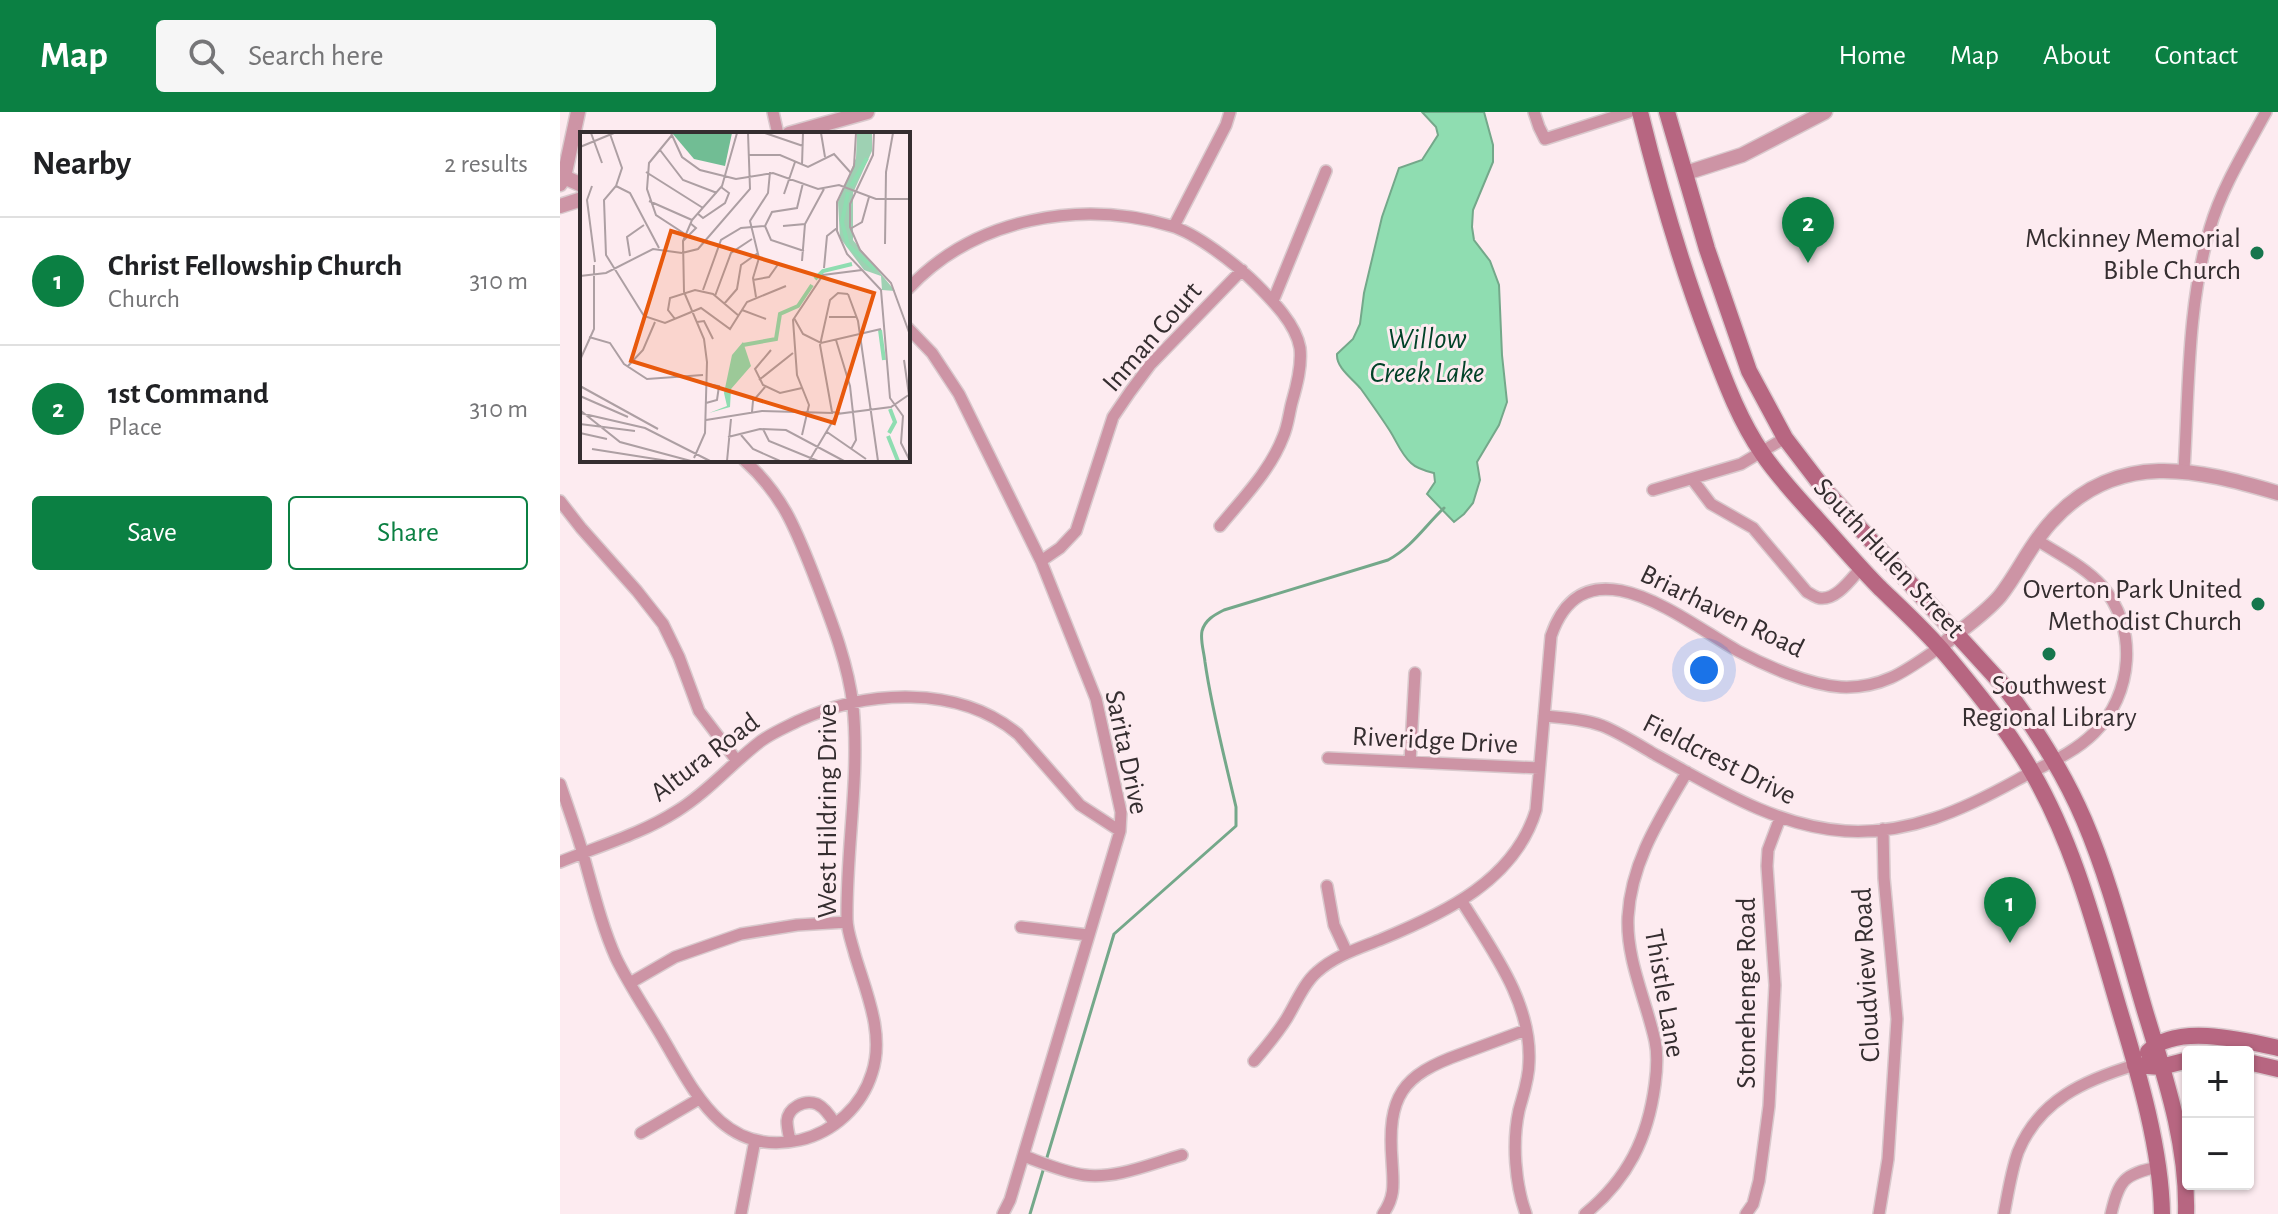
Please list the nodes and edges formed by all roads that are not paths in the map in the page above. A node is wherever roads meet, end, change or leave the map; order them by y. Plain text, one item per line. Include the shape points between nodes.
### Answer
1 (578, 112) edge
2 (773, 112) edge
3 (867, 112) edge
4 (1230, 112) edge
5 (1534, 112) edge
6 (1629, 112) edge
7 (1640, 112) edge
8 (1667, 112) edge
9 (1825, 112) edge
10 (2266, 112) edge
11 (1608, 116) edge
12 (778, 132) edge
13 (796, 132) edge
14 (1326, 171) dead end
15 (1686, 173) junction
16 (562, 181) edge
17 (580, 200) edge
18 (560, 206) edge
19 (1174, 226) junction
20 (1242, 270) junction
21 (910, 287) edge
22 (1273, 301) junction
23 (910, 330) edge
24 (1785, 438) junction
25 (1761, 452) junction
26 (746, 462) edge
27 (2184, 470) junction
28 (1692, 479) junction
29 (1653, 490) dead end
30 (2278, 493) edge
31 (560, 501) edge
32 (1220, 526) dead end
33 (2037, 540) junction
34 (1041, 561) junction
35 (1861, 568) junction
36 (1957, 633) junction
37 (1940, 647) junction
38 (1415, 673) dead end
39 (852, 703) junction
40 (1544, 716) junction
41 (1328, 758) dead end
42 (2054, 760) junction
43 (737, 761) junction
44 (1410, 762) junction
45 (1539, 768) junction
46 (1687, 772) junction
47 (2032, 772) junction
48 (560, 784) edge
49 (1780, 818) junction
50 (1883, 829) junction
51 (1120, 831) junction
52 (583, 853) junction
53 (560, 862) edge
54 (1327, 886) dead end
55 (1461, 900) junction
56 (847, 922) junction
57 (1021, 927) dead end
58 (1088, 935) junction
59 (1347, 953) junction
60 (630, 983) junction
61 (1526, 1030) junction
62 (2155, 1044) junction
63 (2278, 1048) edge
64 (1254, 1061) dead end
65 (2182, 1062) edge
66 (2254, 1063) edge
67 (2135, 1065) junction
68 (2161, 1067) junction
69 (2278, 1069) edge
70 (699, 1099) junction
71 (835, 1124) junction
72 (641, 1133) dead end
73 (755, 1140) junction
74 (790, 1141) junction
75 (1182, 1155) dead end
76 (1029, 1158) junction
77 (2158, 1167) junction
78 (741, 1214) edge
79 (1003, 1214) edge
80 (1383, 1214) edge
81 (1526, 1214) edge
82 (1585, 1214) edge
83 (1746, 1214) edge
84 (1879, 1214) edge
85 (2004, 1214) edge
86 (2111, 1214) edge
87 (2162, 1214) edge
88 (2186, 1214) edge

1 - 16 street
2 - 12 street
3 - 13 street
4 - 19 street
5 - 11 street via 1545,139
6 - 11 street
7 - 25 main road, South Hulen Street via 1688,283 1721,373
8 - 15 main road, South Hulen Street
9 - 15 street via 1742,155
10 - 27 street via 2219,203 2197,283
14 - 22 street
15 - 24 main road, South Hulen Street via 1749,371
17 - 18 street
19 - 20 street
19 - 21 street via 1098,214 1046,216 990,232 938,262
20 - 22 street
20 - 34 street, Inman Court via 1130,392 1113,417 1076,531
22 - 32 street via 1300,346 1285,435
23 - 34 street, Sarita Drive via 959,394
24 - 25 street
24 - 36 main road, South Hulen Street via 1824,489
25 - 28 street
25 - 35 main road, South Hulen Street
26 - 39 street, West Hildring Drive via 794,523 829,616
27 - 30 street, Briarhaven Road
27 - 33 street, Briarhaven Road via 2141,472 2100,484 2070,503
28 - 29 street
28 - 35 street via 1711,504 1753,528 1807,592 1830,597
31 - 43 street via 663,624 699,711
33 - 36 street, Briarhaven Road via 2001,594
33 - 42 street, Fieldcrest Drive via 2101,585 2116,607 2126,641 2124,680 2114,708 2085,741
34 - 51 street, Sarita Drive via 1096,699 1121,812
35 - 37 main road, South Hulen Street
36 - 37 street, Briarhaven Road
36 - 42 main road, South Hulen Street via 2026,715
37 - 40 street, Briarhaven Road via 1893,679 1861,687 1823,685 1741,652 1632,592 1599,588 1572,601 1556,622
37 - 47 main road, South Hulen Street via 1998,718
38 - 44 street
39 - 43 street, Altura Road via 790,725
39 - 51 street, Altura Road via 921,697 950,702 1008,725 1080,805
39 - 56 street, West Hildring Drive
40 - 45 street, Briarhaven Road
40 - 46 street, Fieldcrest Drive via 1602,726
41 - 44 street, Riveridge Drive
42 - 47 street, Fieldcrest Drive
42 - 62 main road, South Hulen Street via 2095,847
43 - 52 street, Altura Road via 678,811
44 - 45 street, Riveridge Drive
45 - 55 street, Briarhaven Road via 1536,810 1520,847 1499,872
46 - 49 street, Fieldcrest Drive
46 - 82 street, Thistle Lane via 1646,844 1632,883 1628,919 1632,956 1656,1043 1649,1119 1621,1178
47 - 50 street, Fieldcrest Drive via 1947,816
47 - 67 main road, South Hulen Street via 2076,868
48 - 52 street
49 - 50 street, Fieldcrest Drive via 1814,828
49 - 83 street, Stonehenge Road via 1767,866 1775,985 1769,1106 1759,1181
50 - 84 street, Cloudview Road via 1897,1019
51 - 58 street, Sarita Drive
52 - 53 street, Altura Road
52 - 60 street via 606,932
54 - 59 street via 1334,925
55 - 59 street, Briarhaven Road
55 - 61 street via 1508,978
56 - 60 street via 741,934 675,957
56 - 71 street, West Hildring Drive via 875,1025 877,1053 865,1092
57 - 58 street
58 - 76 street, Sarita Drive
59 - 64 street, Briarhaven Road via 1316,973
60 - 70 street
61 - 80 street via 1433,1064 1403,1089 1391,1123 1394,1192
61 - 81 street via 1529,1065 1515,1140
62 - 63 main road via 2204,1035
62 - 67 main road
62 - 68 main road, South Hulen Street
65 - 68 main road
66 - 69 main road
67 - 68 main road
67 - 77 main road, South Hulen Street
67 - 85 street via 2092,1079 2047,1107 2019,1150
68 - 88 main road, South Hulen Street via 2181,1147
70 - 72 street
70 - 73 street via 718,1121
71 - 74 street, West Hildring Drive
71 - 74 street via 817,1105 804,1103 787,1119
73 - 74 street, West Hildring Drive
73 - 78 street
75 - 76 street via 1109,1175 1087,1175
76 - 79 street, Sarita Drive
77 - 86 street via 2124,1179
77 - 87 main road, South Hulen Street

